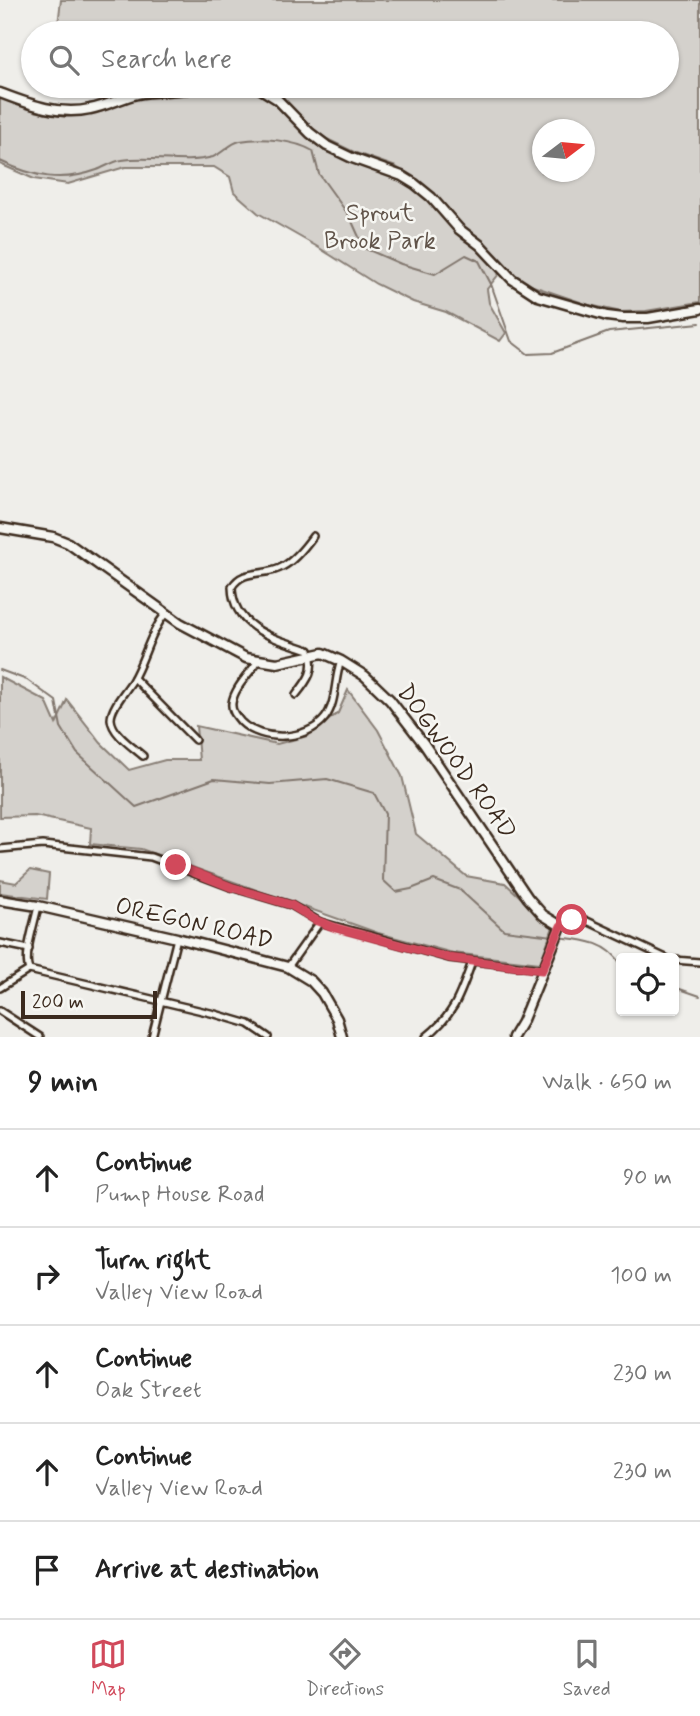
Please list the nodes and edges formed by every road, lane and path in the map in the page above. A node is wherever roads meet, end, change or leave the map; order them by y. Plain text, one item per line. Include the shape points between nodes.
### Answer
1 (0, 93) edge
2 (125, 98) edge
3 (274, 98) edge
4 (700, 309) edge
5 (0, 528) edge
6 (313, 536) dead end
7 (166, 613) junction
8 (311, 655) junction
9 (341, 661) junction
10 (258, 662) junction
11 (134, 678) junction
12 (296, 695) dead end
13 (195, 740) dead end
14 (143, 756) dead end
15 (0, 849) edge
16 (0, 900) edge
17 (38, 906) junction
18 (320, 922) junction
19 (560, 930) junction
20 (177, 939) junction
21 (0, 943) edge
22 (29, 949) junction
23 (655, 953) edge
24 (679, 960) edge
25 (472, 962) junction
26 (700, 962) edge
27 (288, 967) junction
28 (29, 970) junction
29 (542, 970) junction
30 (0, 988) edge
31 (162, 1002) junction
32 (0, 1011) edge
33 (40, 1037) edge
34 (152, 1037) edge
35 (268, 1037) edge
36 (342, 1037) edge
37 (426, 1037) edge
38 (513, 1037) edge

1 - 2 street via 55,111 76,112
3 - 4 street via 327,146 415,184 512,279 538,296 622,318
5 - 7 street, DOGWOOD ROAD via 68,543
6 - 8 street via 285,565 242,576 232,587 244,619
7 - 10 street, DOGWOOD ROAD
7 - 11 street via 152,633
8 - 9 street, DOGWOOD ROAD via 323,653
8 - 10 street, DOGWOOD ROAD via 284,663
8 - 12 street via 310,677
9 - 10 street via 324,719 307,731 287,735 254,732 234,712 232,701
9 - 19 street, DOGWOOD ROAD via 374,683 410,725 528,898
11 - 13 street
11 - 14 street via 111,718 125,742
15 - 18 street via 43,845 151,857 291,905
16 - 17 street, OREGON ROAD
17 - 20 street, OREGON ROAD
17 - 22 street
18 - 25 street
18 - 27 street
19 - 23 street via 572,920 584,920
19 - 29 street
20 - 27 street, OREGON ROAD
20 - 31 street
21 - 22 street
22 - 28 street
24 - 26 street
25 - 29 street
25 - 37 street via 452,1013
27 - 36 street, OREGON ROAD via 322,993
28 - 30 street
28 - 31 street
29 - 38 street
31 - 34 street
31 - 35 street via 249,1024
32 - 33 street

